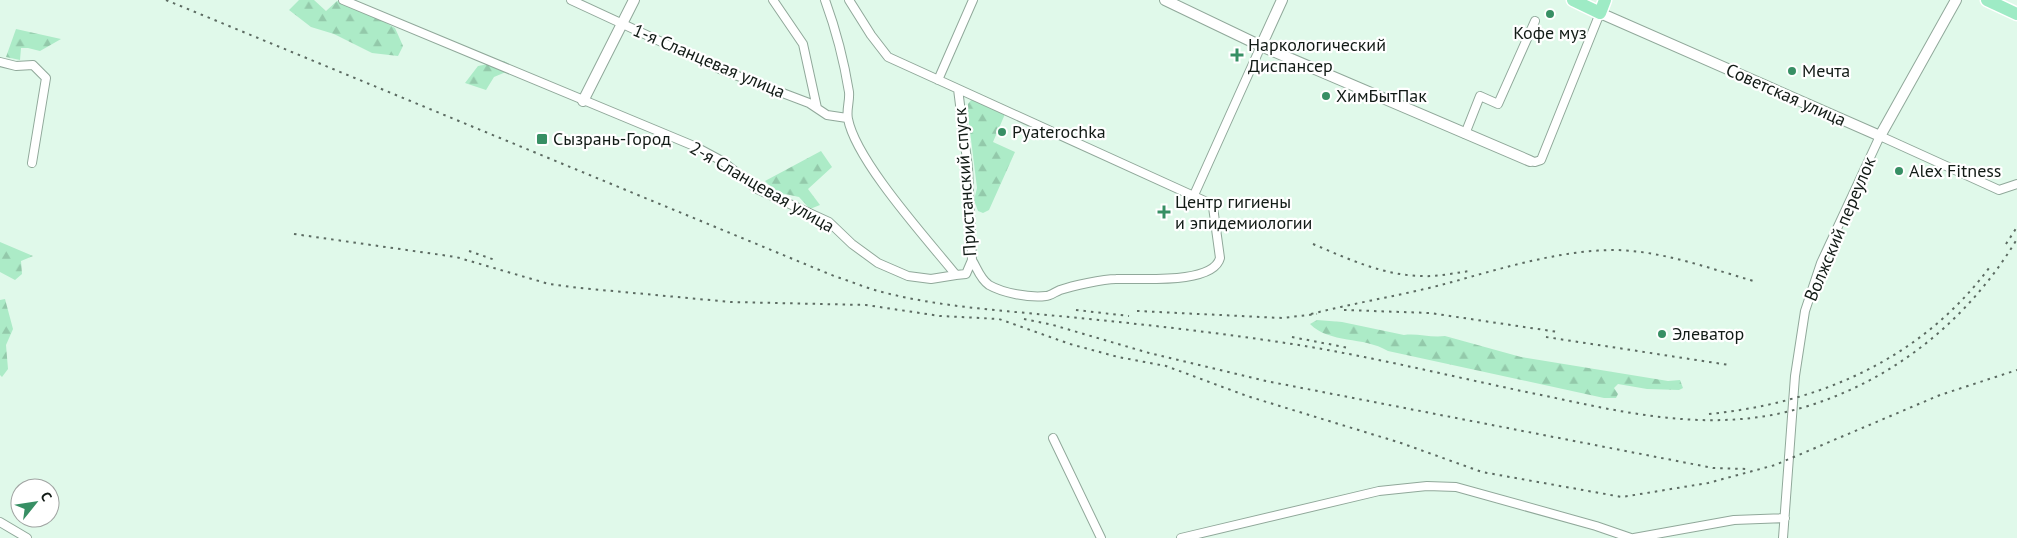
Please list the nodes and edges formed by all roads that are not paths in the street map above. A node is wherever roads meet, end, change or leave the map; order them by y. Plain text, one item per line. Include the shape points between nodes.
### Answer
1 (343, 0) edge
2 (571, 0) edge
3 (634, 0) edge
4 (773, 0) edge
5 (825, 0) edge
6 (849, 0) edge
7 (973, 0) edge
8 (1166, 0) edge
9 (1282, 0) edge
10 (1573, 0) edge
11 (1605, 0) edge
12 (1956, 0) edge
13 (1987, 0) edge
14 (1600, 12) junction
15 (2017, 14) edge
16 (1535, 21) dead end
17 (621, 24) junction
18 (1261, 46) junction
19 (0, 62) edge
20 (938, 80) junction
21 (958, 89) junction
22 (583, 101) junction
23 (817, 108) junction
24 (848, 118) junction
25 (1465, 134) junction
26 (1880, 136) junction
27 (1530, 161) joint
28 (32, 164) dead end
29 (2017, 184) edge
30 (1194, 195) junction
31 (972, 260) junction
32 (966, 274) joint
33 (956, 275) junction
34 (1054, 438) dead end
35 (1785, 518) junction
36 (0, 522) edge
37 (27, 538) edge
38 (1101, 538) edge
39 (1181, 538) edge
40 (1632, 538) edge
41 (1783, 538) edge

1 - 22 street, 2-я Сланцевая улица
2 - 17 street, 1-я Сланцевая улица
3 - 17 street
4 - 23 street via 803,44
5 - 24 street via 836,30 849,94
6 - 20 street via 888,57
7 - 20 street
8 - 18 street
9 - 18 street
10 - 14 main road, Советская улица
11 - 14 main road
12 - 26 street, Волжский переулок
13 - 15 main road
14 - 26 street, Советская улица
14 - 27 street via 1541,160
16 - 25 street via 1498,104 1480,96
17 - 22 street
17 - 23 street, 1-я Сланцевая улица
18 - 25 street
18 - 30 street
19 - 28 street via 16,66 34,65 46,78
20 - 21 street
21 - 30 street
21 - 31 street, Пристанский спуск via 968,168
22 - 33 street, 2-я Сланцевая улица via 708,154 757,189 829,222 878,263 908,276 931,279
23 - 24 street, 1-я Сланцевая улица via 827,115
24 - 33 street via 856,142 884,183
25 - 27 street
26 - 29 street, Советская улица via 1999,190
26 - 35 street, Волжский переулок via 1821,263 1806,310 1795,376
30 - 31 street via 1213,207 1220,258 1212,270 1170,279 1116,279 1060,290 1046,296 1006,291 989,285
31 - 32 street, Пристанский спуск
32 - 33 street, 2-я Сланцевая улица
34 - 38 street
35 - 40 street via 1734,520
35 - 41 street, Волжский переулок
36 - 37 street
39 - 40 street via 1379,491 1427,486 1456,487

